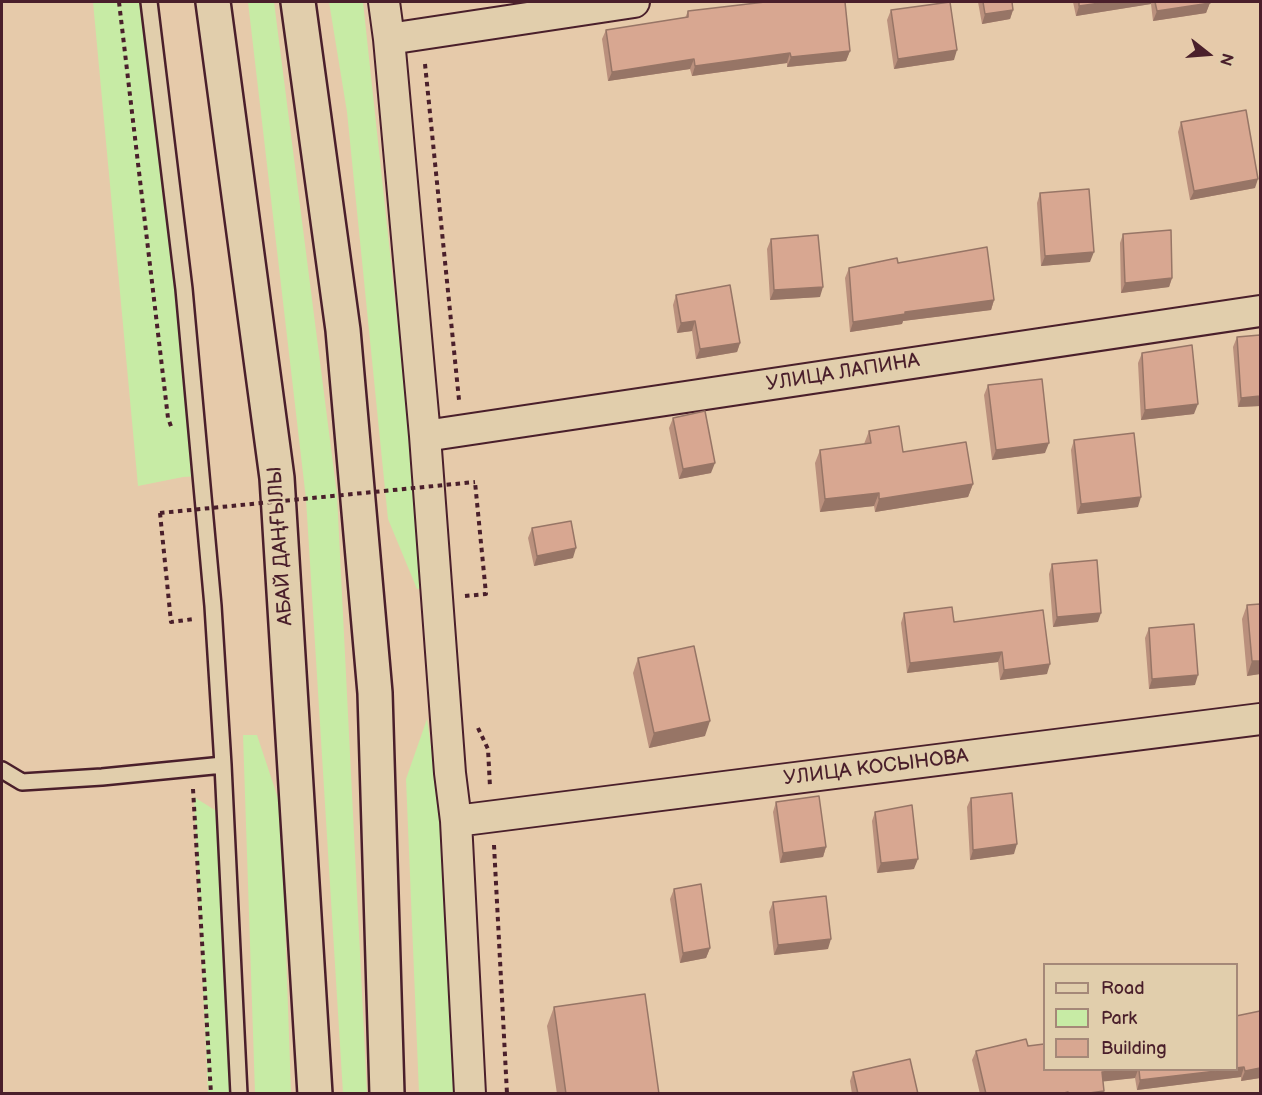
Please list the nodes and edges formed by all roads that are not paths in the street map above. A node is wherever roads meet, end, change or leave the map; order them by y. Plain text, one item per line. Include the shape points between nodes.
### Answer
1 (149, 2) edge
2 (213, 2) edge
3 (298, 2) edge
4 (384, 2) edge
5 (634, 2) edge
6 (388, 39) junction
7 (1260, 311) edge
8 (425, 436) junction
9 (1260, 719) edge
10 (223, 765) junction
11 (2, 770) edge
12 (456, 821) junction
13 (239, 1094) edge
14 (315, 1094) edge
15 (387, 1094) edge
16 (470, 1094) edge

1 - 10 lane via 185,301 213,606
2 - 14 main road, АБАЙ ДАҢҒЫЛЫ via 278,478
3 - 15 main road via 343,330 375,693
4 - 6 street
5 - 6 street
6 - 8 street
7 - 8 street, УЛИЦА ЛАПИНА
8 - 12 street
9 - 12 street, УЛИЦА КОСЫНОВА
10 - 11 lane via 22,782
10 - 13 lane
12 - 16 street

